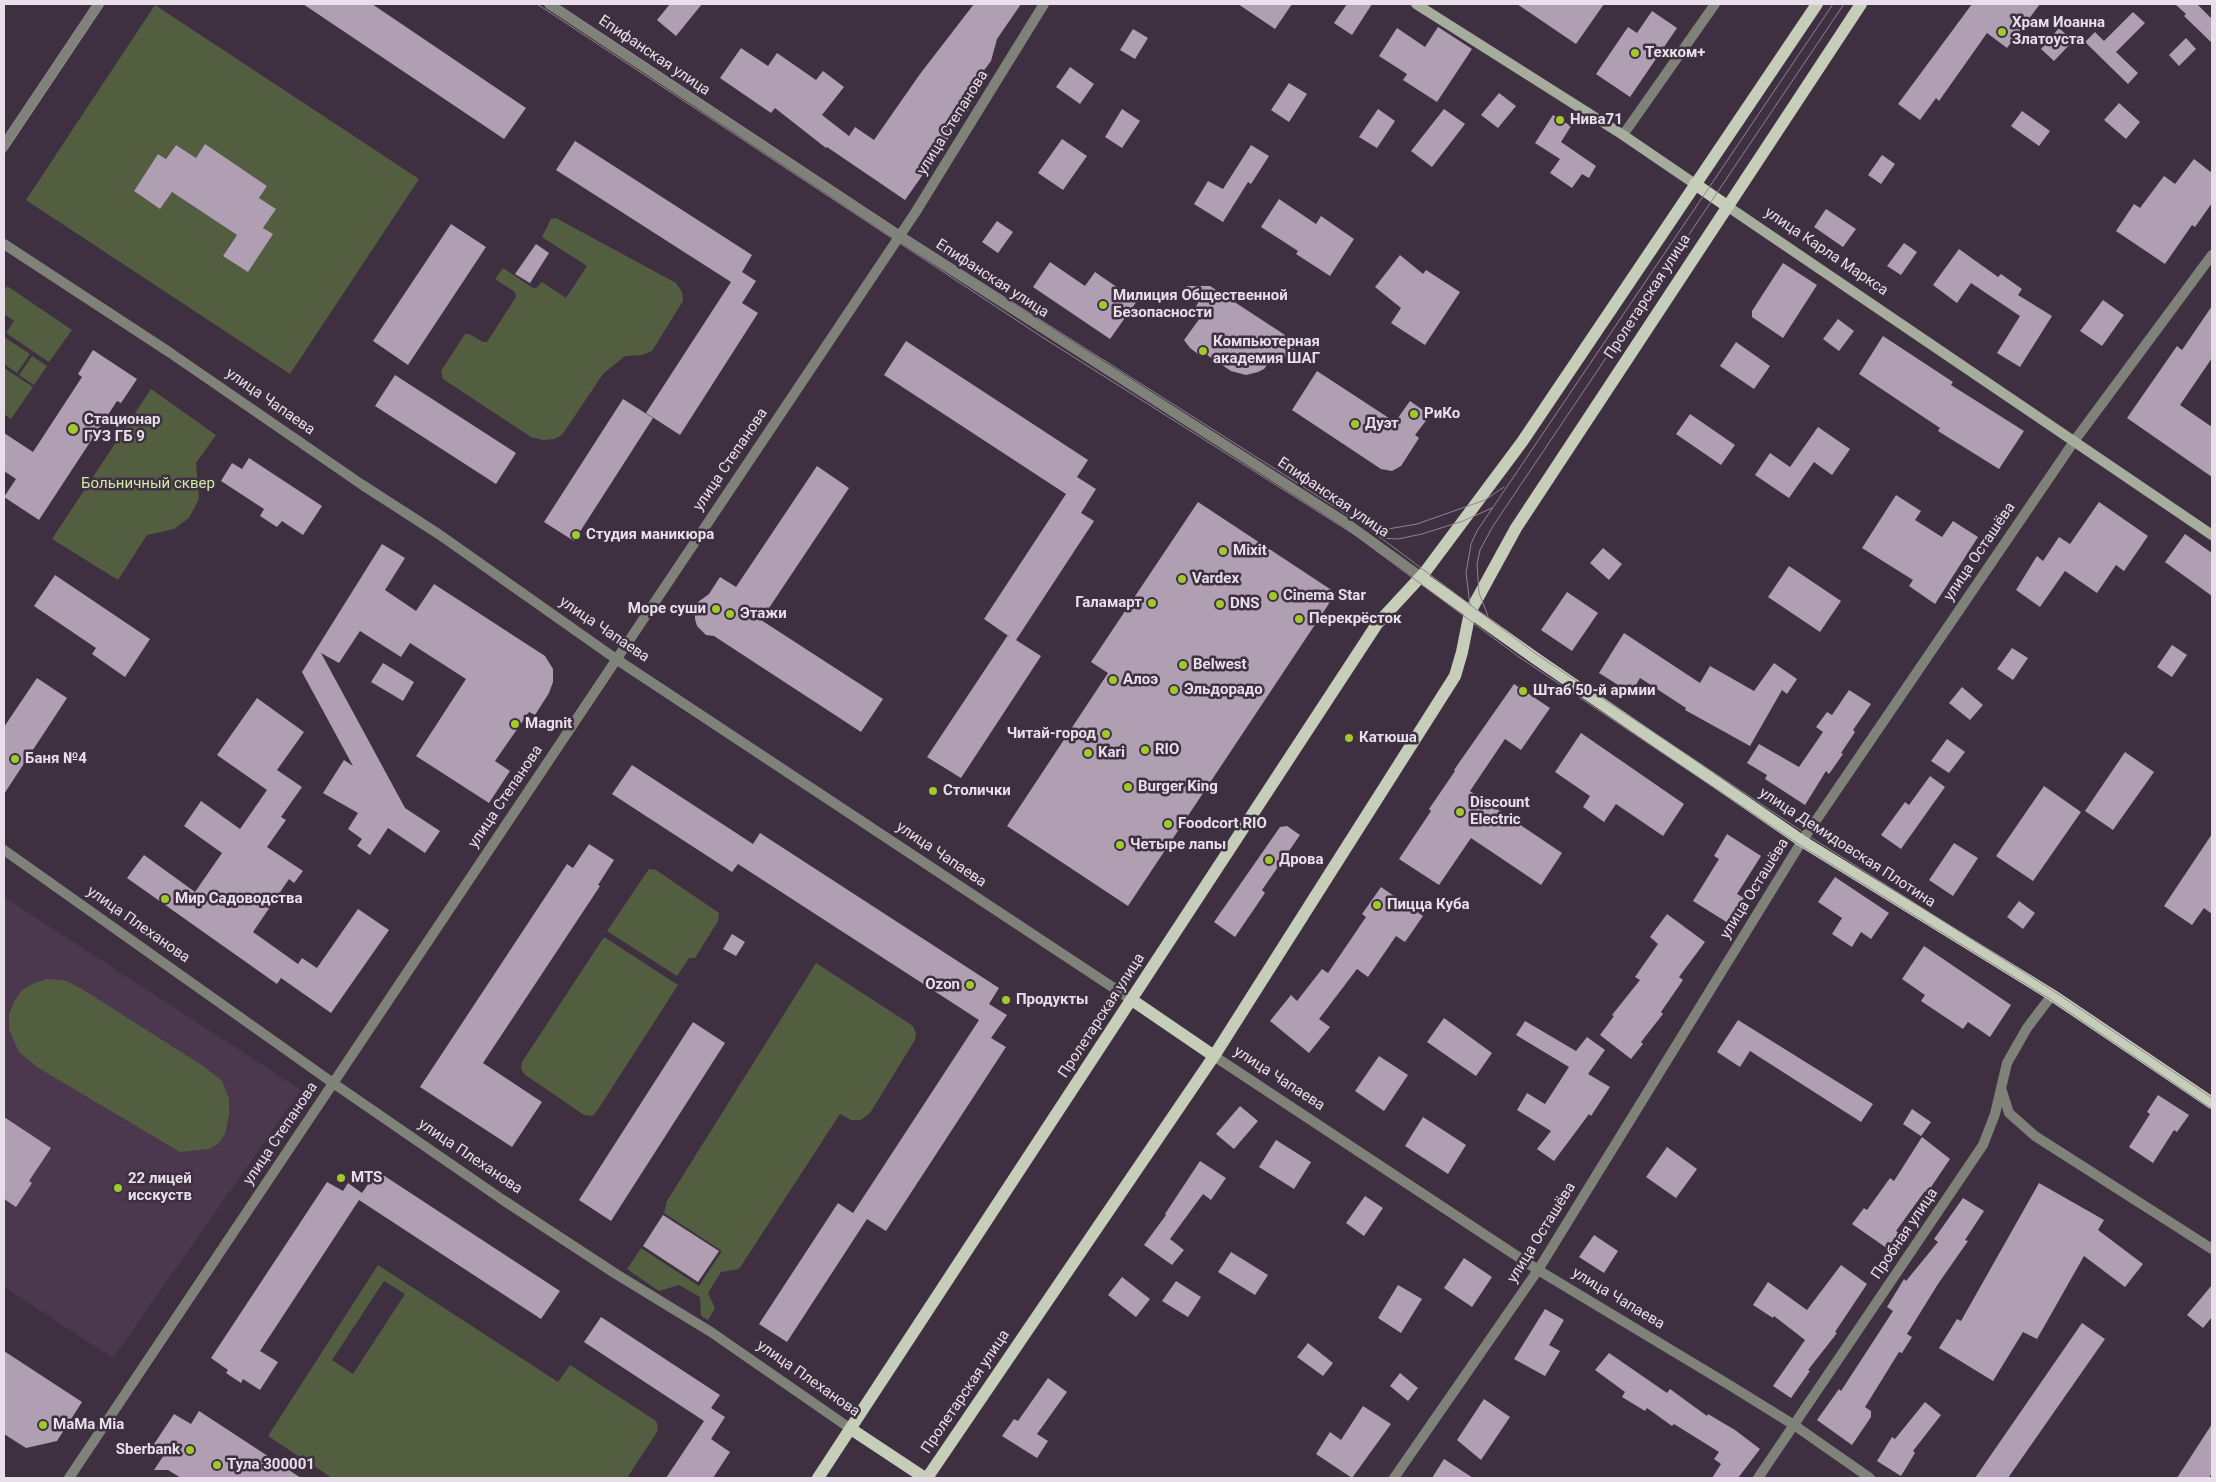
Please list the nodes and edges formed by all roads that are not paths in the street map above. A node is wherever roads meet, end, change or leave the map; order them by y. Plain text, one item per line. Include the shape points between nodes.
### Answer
1 (99, 4) edge
2 (548, 4) edge
3 (1044, 4) edge
4 (1416, 4) edge
5 (1714, 4) edge
6 (1817, 4) edge
7 (1861, 4) edge
8 (1623, 135) junction
9 (4, 146) edge
10 (1695, 184) junction
11 (1727, 206) junction
12 (899, 236) junction
13 (4, 244) edge
14 (2212, 254) edge
15 (2075, 440) junction
16 (2212, 535) edge
17 (1421, 577) junction
18 (1470, 612) junction
19 (616, 659) junction
20 (1802, 841) junction
21 (4, 850) edge
22 (2052, 995) junction
23 (1132, 1000) junction
24 (1214, 1056) junction
25 (333, 1083) junction
26 (2001, 1087) junction
27 (2212, 1103) edge
28 (2212, 1249) edge
29 (1538, 1270) junction
30 (1794, 1425) junction
31 (851, 1429) junction
32 (69, 1478) edge
33 (818, 1478) edge
34 (926, 1478) edge
35 (1394, 1478) edge
36 (1758, 1478) edge
37 (1870, 1478) edge

1 - 9 street
2 - 12 street, Епифанская улица
3 - 12 street, улица Степанова
4 - 8 street, улица Карла Маркса
5 - 8 street
6 - 10 main road, Пролетарская улица
7 - 11 main road, Пролетарская улица
8 - 10 street, улица Карла Маркса
10 - 11 main road, улица Карла Маркса
10 - 17 main road, Пролетарская улица via 1522,442
11 - 15 street, улица Карла Маркса
11 - 18 main road, Пролетарская улица via 1516,528
12 - 17 street, Епифанская улица via 1345,522
12 - 19 street, улица Степанова
13 - 19 street, улица Чапаева via 440,535
14 - 15 street, улица Осташёва
15 - 16 street, улица Карла Маркса
15 - 20 street, улица Осташёва
17 - 18 main road
17 - 23 main road, Пролетарская улица via 1377,624
18 - 20 main road, улица Демидовская Плотина
18 - 24 main road, Пролетарская улица via 1455,676
19 - 23 street, улица Чапаева
19 - 25 street, улица Степанова
20 - 22 main road, улица Демидовская Плотина
20 - 29 street, улица Осташёва
21 - 25 street, улица Плеханова
22 - 26 street, Пробная улица via 2027,1028 2007,1063
22 - 27 main road, улица Демидовская Плотина
23 - 24 main road, улица Чапаева
23 - 31 main road, Пролетарская улица
24 - 29 street, улица Чапаева
24 - 34 main road, Пролетарская улица
25 - 31 street, улица Плеханова via 616,1274 711,1332
25 - 32 street, улица Степанова
26 - 28 street via 2009,1113 2035,1136
26 - 30 street, Пробная улица via 1983,1145
29 - 30 street, улица Чапаева
29 - 35 street, улица Осташёва
30 - 36 street, Пробная улица
30 - 37 street, улица Чапаева
31 - 33 main road, Пролетарская улица
31 - 34 main road, улица Плеханова

